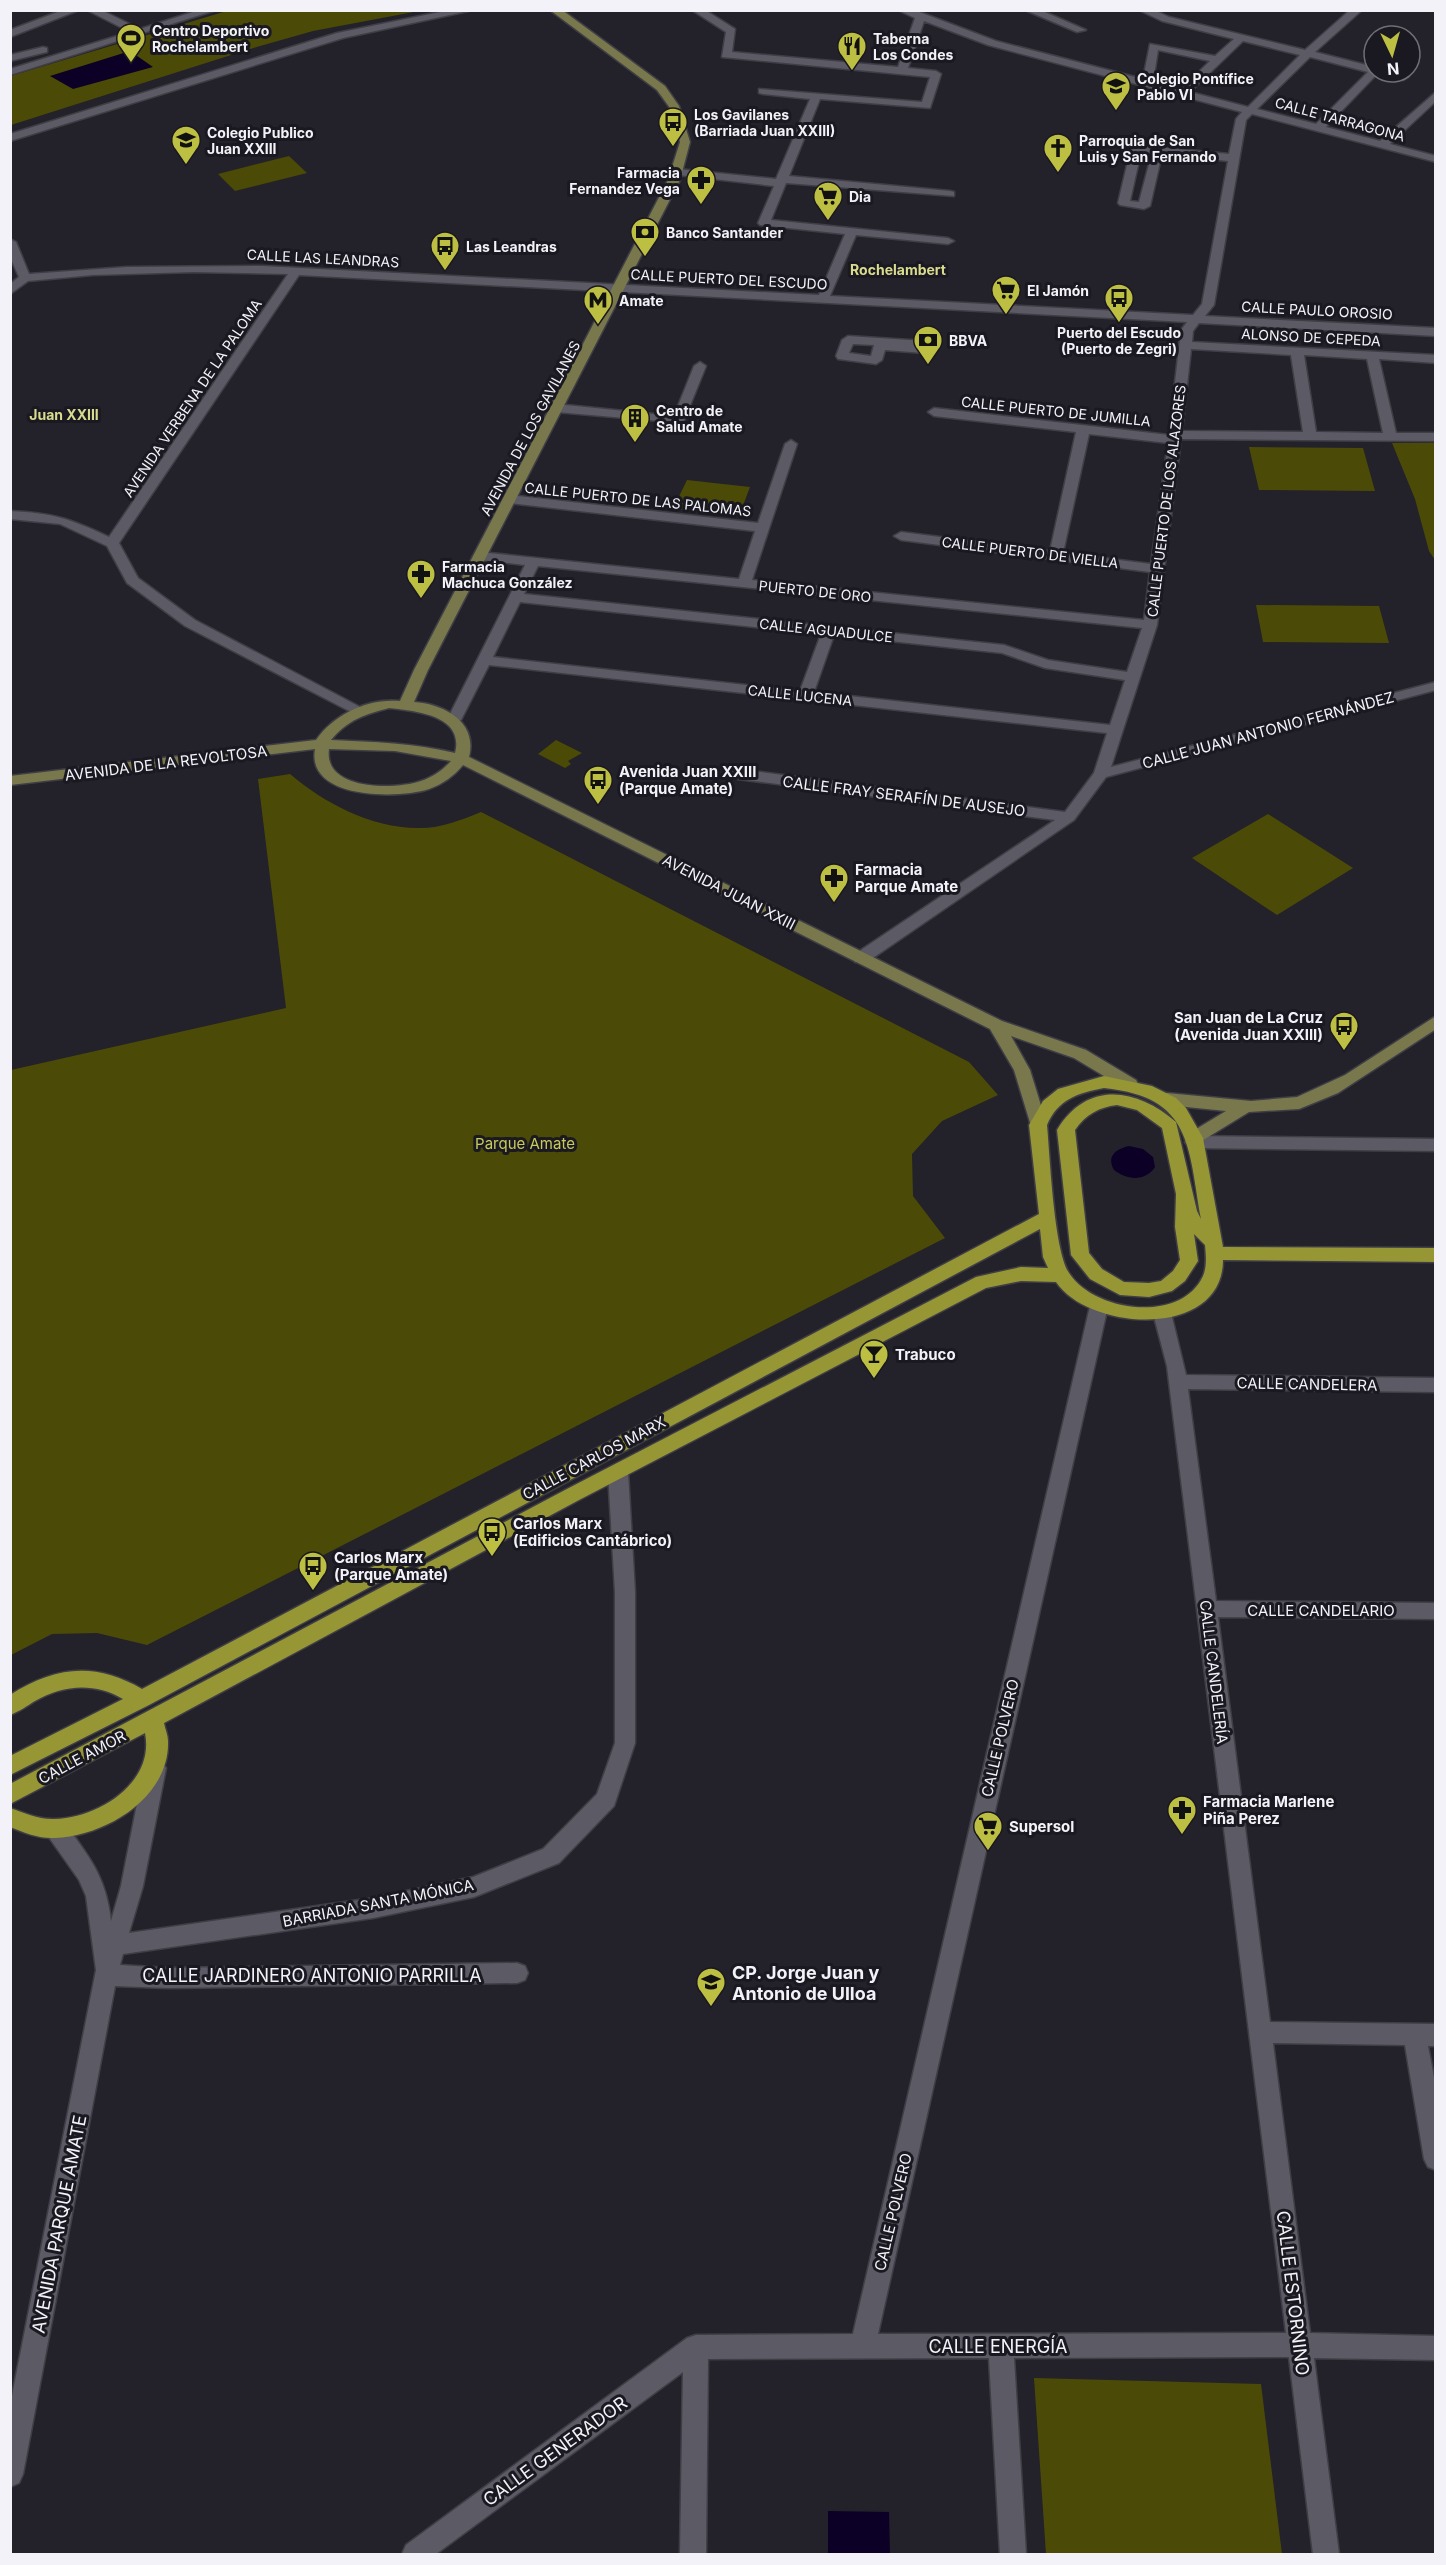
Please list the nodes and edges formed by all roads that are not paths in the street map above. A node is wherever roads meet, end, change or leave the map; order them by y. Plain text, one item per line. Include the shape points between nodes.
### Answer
1 (74, 10) edge
2 (92, 10) edge
3 (468, 10) edge
4 (555, 10) edge
5 (698, 10) edge
6 (903, 10) edge
7 (1030, 10) edge
8 (1144, 10) edge
9 (1357, 10) edge
10 (208, 11) edge
11 (920, 18) junction
12 (1081, 30) dead end
13 (140, 32) junction
14 (10, 34) edge
15 (1240, 38) junction
16 (109, 41) junction
17 (1306, 54) junction
18 (10, 58) edge
19 (1217, 60) junction
20 (1362, 67) edge
21 (902, 71) junction
22 (10, 72) edge
23 (1362, 83) edge
24 (1147, 84) junction
25 (764, 91) dead end
26 (1183, 93) junction
27 (1436, 94) edge
28 (816, 97) junction
29 (1247, 110) junction
30 (1319, 128) junction
31 (10, 138) edge
32 (1382, 145) junction
33 (1158, 150) junction
34 (1233, 158) junction
35 (1436, 159) edge
36 (678, 172) junction
37 (781, 181) junction
38 (950, 194) dead end
39 (852, 232) junction
40 (948, 241) dead end
41 (10, 242) edge
42 (296, 271) junction
43 (25, 278) junction
44 (620, 288) junction
45 (10, 291) edge
46 (823, 298) junction
47 (1197, 318) junction
48 (1436, 332) edge
49 (1185, 345) junction
50 (924, 347) joint
51 (1297, 351) junction
52 (1372, 356) junction
53 (1436, 359) edge
54 (700, 366) dead end
55 (556, 408) junction
56 (934, 412) dead end
57 (1083, 430) junction
58 (1310, 436) junction
59 (1390, 436) junction
60 (1175, 437) junction
61 (1436, 437) edge
62 (791, 444) dead end
63 (509, 499) junction
64 (10, 515) edge
65 (763, 528) junction
66 (901, 536) dead end
67 (112, 543) junction
68 (1056, 555) junction
69 (480, 556) junction
70 (533, 562) junction
71 (1159, 569) junction
72 (744, 584) junction
73 (516, 597) junction
74 (1150, 625) junction
75 (829, 631) junction
76 (485, 660) junction
77 (1132, 677) junction
78 (1436, 686) edge
79 (805, 696) junction
80 (406, 704) junction
81 (357, 711) junction
82 (454, 720) junction
83 (1115, 730) junction
84 (321, 744) junction
85 (462, 759) junction
86 (738, 774) dead end
87 (1101, 774) junction
88 (10, 781) edge
89 (1069, 817) junction
90 (861, 958) junction
91 (1436, 1021) edge
92 (996, 1025) junction
93 (1130, 1084) junction
94 (1167, 1099) junction
95 (1246, 1106) junction
96 (1038, 1125) junction
97 (1194, 1140) junction
98 (1436, 1145) edge
99 (1184, 1196) junction
100 (1047, 1218) junction
101 (1214, 1247) junction
102 (1436, 1255) edge
103 (1060, 1275) junction
104 (1099, 1306) junction
105 (1162, 1313) junction
106 (1178, 1382) junction
107 (1436, 1385) edge
108 (618, 1472) junction
109 (1206, 1609) junction
110 (1436, 1611) edge
111 (142, 1699) junction
112 (10, 1706) edge
113 (153, 1720) junction
114 (159, 1748) junction
115 (10, 1766) edge
116 (10, 1795) edge
117 (10, 1818) edge
118 (56, 1829) junction
119 (115, 1945) junction
120 (517, 1973) dead end
121 (106, 1975) junction
122 (1260, 2032) junction
123 (1425, 2035) edge
124 (1436, 2159) edge
125 (1299, 2345) junction
126 (863, 2346) junction
127 (1001, 2346) junction
128 (696, 2347) junction
129 (1436, 2348) edge
130 (10, 2474) edge
131 (414, 2554) edge
132 (693, 2554) edge
133 (1013, 2554) edge
134 (1326, 2554) edge

1 - 14 street
2 - 13 street
3 - 31 street via 341,35
4 - 36 street, AVENIDA DE LOS GAVILANES via 661,88 675,108 685,142
5 - 21 street via 731,31 726,55
6 - 11 street, CALLE TARRAGONA
7 - 12 street
8 - 15 street
9 - 17 street
10 - 13 street
11 - 21 street
11 - 24 street, CALLE TARRAGONA via 1028,53
13 - 16 street
15 - 17 street
15 - 19 street
16 - 18 street via 95,38
16 - 22 street
17 - 20 street
17 - 29 street
19 - 24 street via 1154,46
19 - 26 street
21 - 28 street via 936,74 926,106
23 - 30 street
24 - 26 street, CALLE TARRAGONA
25 - 28 street
26 - 29 street, CALLE TARRAGONA
27 - 32 street
28 - 37 street
29 - 30 street, CALLE TARRAGONA
29 - 34 street, CALLE PUERTO DE LOS ALAZORES via 1240,119
30 - 32 street, CALLE TARRAGONA
32 - 35 street, CALLE TARRAGONA
33 - 33 street via 1136,148 1124,203 1144,206
33 - 34 street
34 - 47 street, CALLE PUERTO DE LOS ALAZORES via 1208,305
36 - 37 street
36 - 44 street, AVENIDA DE LOS GAVILANES
37 - 38 street
37 - 39 street via 764,223
39 - 40 street
39 - 46 street
41 - 43 street
42 - 43 street, CALLE LAS LEANDRAS via 184,267 87,270
42 - 44 street, CALLE LAS LEANDRAS
42 - 67 street, AVENIDA VERBENA DE LA PALOMA
43 - 45 street
44 - 46 street, CALLE PUERTO DEL ESCUDO
44 - 55 street, AVENIDA DE LOS GAVILANES
46 - 47 street, CALLE PUERTO DEL ESCUDO
47 - 48 street, CALLE PAULO OROSIO
47 - 49 street, CALLE PUERTO DE LOS ALAZORES via 1187,330
49 - 51 street, ALONSO DE CEPEDA
49 - 60 street, CALLE PUERTO DE LOS ALAZORES
50 - 50 street via 848,340 842,356 876,360 880,346
51 - 52 street, ALONSO DE CEPEDA
51 - 58 street
52 - 53 street, ALONSO DE CEPEDA
52 - 59 street
54 - 55 street via 679,420
55 - 63 street, AVENIDA DE LOS GAVILANES
56 - 57 street, CALLE PUERTO DE JUMILLA
57 - 60 street, CALLE PUERTO DE JUMILLA
57 - 68 street
58 - 59 street, CALLE PUERTO DE JUMILLA
58 - 60 street, CALLE PUERTO DE JUMILLA
59 - 61 street, CALLE PUERTO DE JUMILLA
60 - 71 street, CALLE PUERTO DE LOS ALAZORES
62 - 65 street
63 - 65 street, CALLE PUERTO DE LAS PALOMAS
63 - 69 street, AVENIDA DE LOS GAVILANES
64 - 67 street via 64,521
65 - 72 street
66 - 68 street, CALLE PUERTO DE VIELLA
67 - 81 street via 132,580 190,623
68 - 71 street, CALLE PUERTO DE VIELLA
69 - 70 street, PUERTO DE ORO
69 - 80 street, AVENIDA DE LOS GAVILANES
70 - 72 street, PUERTO DE ORO
70 - 73 street
71 - 74 street, CALLE PUERTO DE LOS ALAZORES
72 - 74 street, PUERTO DE ORO
73 - 75 street, CALLE AGUADULCE
73 - 76 street
74 - 77 street, CALLE PUERTO DE LOS ALAZORES
75 - 77 street, CALLE AGUADULCE via 1004,649 1045,664
75 - 79 street
76 - 79 street, CALLE LUCENA
76 - 82 street
77 - 83 street, CALLE PUERTO DE LOS ALAZORES
78 - 87 street, CALLE JUAN ANTONIO FERNÁNDEZ
79 - 83 street, CALLE LUCENA
80 - 81 street
80 - 82 street via 441,712
81 - 84 street via 327,731
82 - 85 street via 463,731 466,745
83 - 87 street, CALLE PUERTO DE LOS ALAZORES
84 - 85 street, AVENIDA DE LA REVOLTOSA via 395,747
84 - 85 street via 320,755 332,774 358,788 375,791 428,784
84 - 88 street, AVENIDA DE LA REVOLTOSA
85 - 90 street, AVENIDA JUAN XXIII
86 - 89 street, CALLE FRAY SERAFÍN DE AUSEJO
87 - 89 street, CALLE PUERTO DE LOS ALAZORES
89 - 90 street, CALLE PUERTO DE LOS ALAZORES
90 - 92 street, AVENIDA JUAN XXIII
91 - 95 street via 1331,1091 1298,1103
92 - 93 street, AVENIDA JUAN XXIII via 1080,1054
92 - 96 street via 1022,1070
93 - 94 main road
93 - 96 main road via 1104,1082 1076,1087 1058,1096 1044,1110
94 - 95 street
94 - 97 main road via 1181,1110
95 - 97 street
96 - 100 main road
97 - 98 street
97 - 101 main road
99 - 99 main road via 1170,1126 1141,1105 1123,1099 1102,1101 1082,1108 1072,1119 1066,1130 1080,1255 1096,1274 1120,1288 1149,1290 1166,1286 1179,1276 1189,1261
99 - 101 main road via 1195,1224
100 - 103 main road via 1052,1257
100 - 111 main road, CALLE CARLOS MARX
101 - 102 main road
101 - 105 main road via 1214,1272 1206,1288 1188,1303
103 - 104 main road via 1076,1293
103 - 108 main road, CALLE CARLOS MARX via 1021,1274 982,1282
104 - 105 main road via 1130,1314
104 - 126 street, CALLE POLVERO
105 - 106 street, CALLE CANDELERÍA
106 - 107 street, CALLE CANDELERA
106 - 109 street, CALLE CANDELERÍA
108 - 113 main road, CALLE CARLOS MARX
108 - 119 street, BARRIADA SANTA MÓNICA via 625,1592 626,1743 606,1799 551,1856 474,1887 373,1908
109 - 110 street, CALLE CANDELARIO
109 - 122 street, CALLE CANDELERÍA
111 - 112 main road via 120,1684 93,1678 63,1679 34,1689
111 - 113 street
111 - 115 main road, CALLE AMOR
113 - 114 main road via 159,1733
113 - 116 main road, CALLE AMOR
114 - 118 main road via 151,1772 136,1794 120,1807 85,1825
114 - 119 street, AVENIDA PARQUE AMATE via 132,1886
117 - 118 main road
118 - 121 street, AVENIDA PARQUE AMATE via 88,1874 97,1896
119 - 121 street, AVENIDA PARQUE AMATE
120 - 121 street, CALLE JARDINERO ANTONIO PARRILLA via 168,1978
121 - 130 street, AVENIDA PARQUE AMATE
122 - 123 street
122 - 125 street, CALLE ESTORNINO
123 - 124 street
125 - 127 street, CALLE ENERGÍA
125 - 129 street, CALLE ENERGÍA
125 - 134 street, CALLE ESTORNINO
126 - 127 street, CALLE ENERGÍA
126 - 128 street, CALLE ENERGÍA
127 - 133 street
128 - 131 street, CALLE GENERADOR
128 - 132 street

